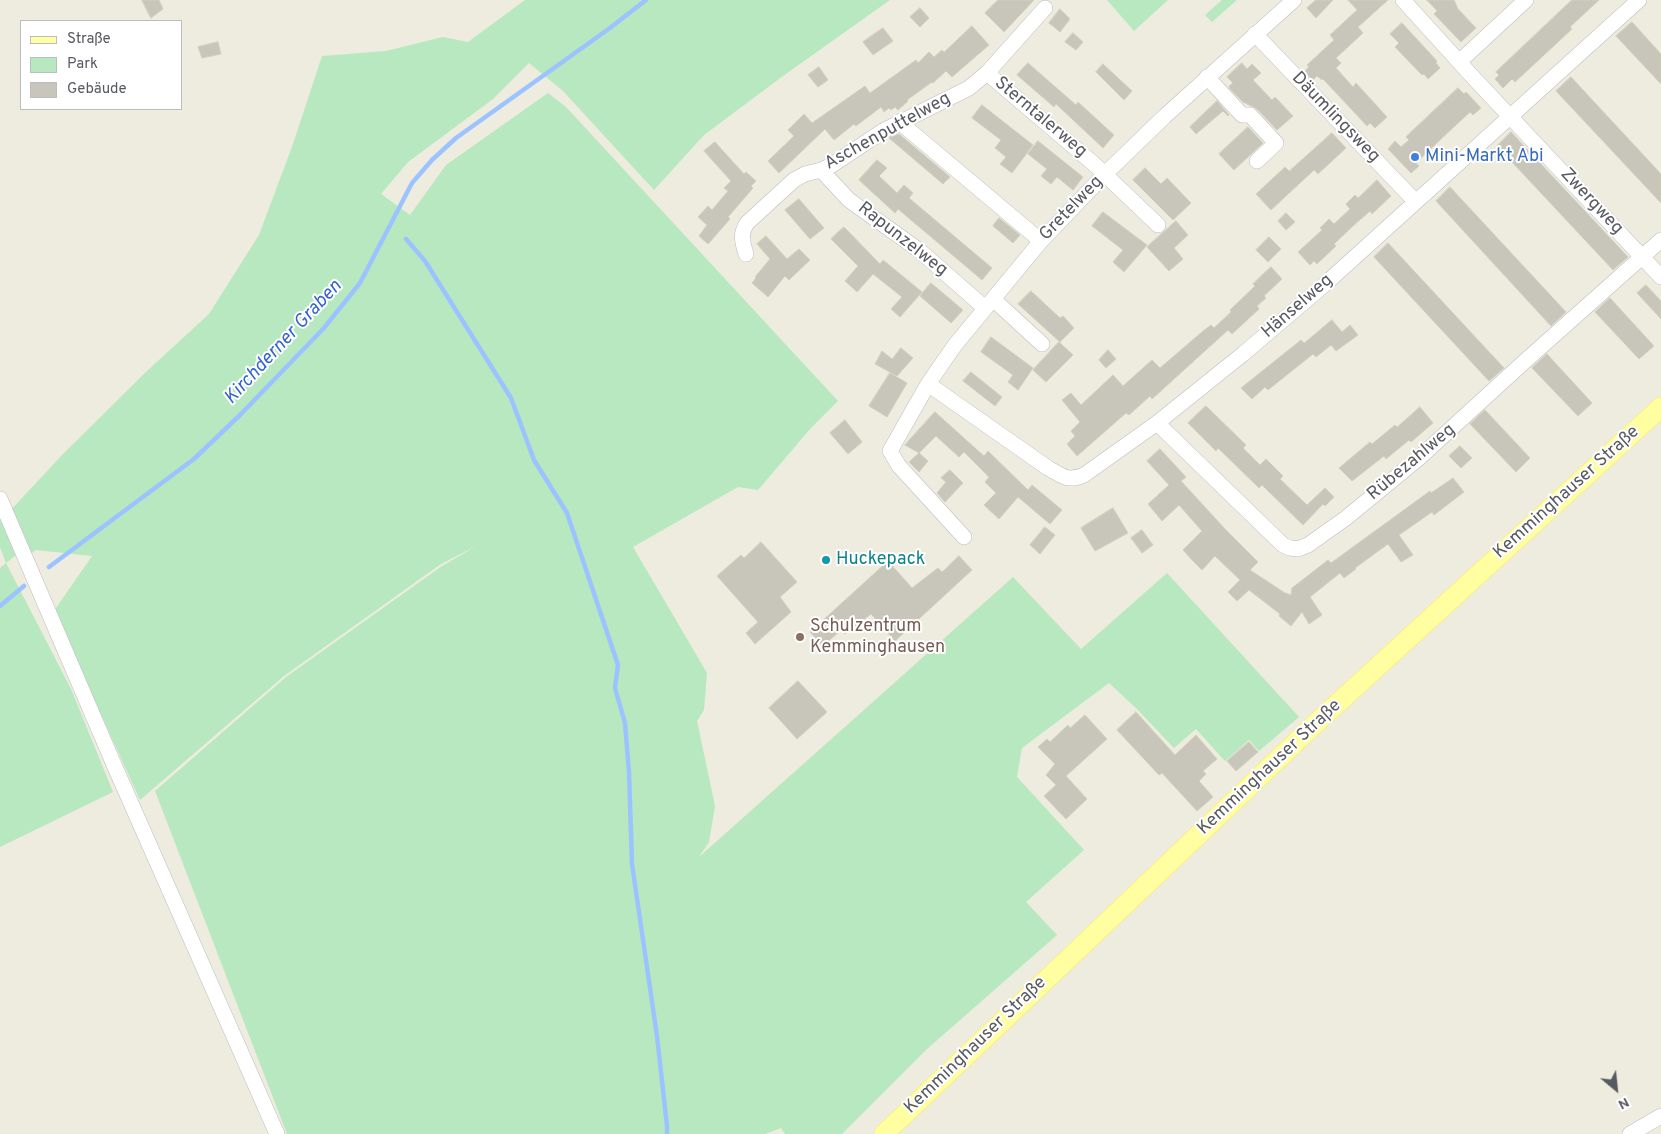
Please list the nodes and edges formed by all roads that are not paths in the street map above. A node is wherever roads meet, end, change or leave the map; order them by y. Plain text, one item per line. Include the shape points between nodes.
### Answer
1 (1294, 0) edge
2 (1403, 0) edge
3 (1526, 0) edge
4 (1638, 0) edge
5 (1044, 8) dead end
6 (1255, 34) junction
7 (1460, 61) junction
8 (986, 73) junction
9 (1207, 77) junction
10 (1510, 116) junction
11 (901, 121) junction
12 (1257, 160) dead end
13 (821, 170) junction
14 (1105, 174) junction
15 (1415, 201) junction
16 (1158, 225) dead end
17 (1661, 240) edge
18 (1042, 241) junction
19 (746, 254) dead end
20 (1642, 257) junction
21 (1661, 277) edge
22 (989, 303) junction
23 (1042, 344) dead end
24 (928, 384) junction
25 (1661, 407) edge
26 (1157, 422) junction
27 (0, 499) edge
28 (964, 537) dead end
29 (1661, 1116) edge
30 (277, 1134) edge
31 (884, 1134) edge
32 (1630, 1134) edge

1 - 6 street, Gretelweg
2 - 7 street, Zwergweg
3 - 7 street
4 - 10 street, Hänselweg
5 - 8 street, Aschenputtelweg
6 - 9 street, Gretelweg
6 - 15 street, Däumlingsweg
7 - 10 street, Zwergweg
8 - 11 street, Aschenputtelweg via 969,88
8 - 14 street, Sterntalerweg
9 - 12 street via 1242,115 1250,115 1276,143
9 - 14 street, Gretelweg
10 - 15 street, Hänselweg
10 - 20 street, Zwergweg
11 - 13 street, Aschenputtelweg
11 - 18 street
13 - 19 street, Aschenputtelweg via 794,180 747,223 742,232
13 - 22 street, Rapunzelweg via 849,200
14 - 16 street, Sterntalerweg
14 - 18 street, Gretelweg
15 - 26 street, Hänselweg via 1324,285
17 - 20 street, Rübezahlweg
18 - 22 street, Gretelweg
20 - 21 street, Zwergweg
20 - 26 street, Rübezahlweg via 1419,458 1346,518 1298,549 1283,544
22 - 23 street, Rapunzelweg
22 - 24 street, Gretelweg
24 - 26 street, Hänselweg via 1067,478 1084,475
24 - 28 street, Gretelweg via 890,451 899,466
25 - 31 main road, Kemminghauser Straße via 1315,724
27 - 30 street
29 - 32 street

